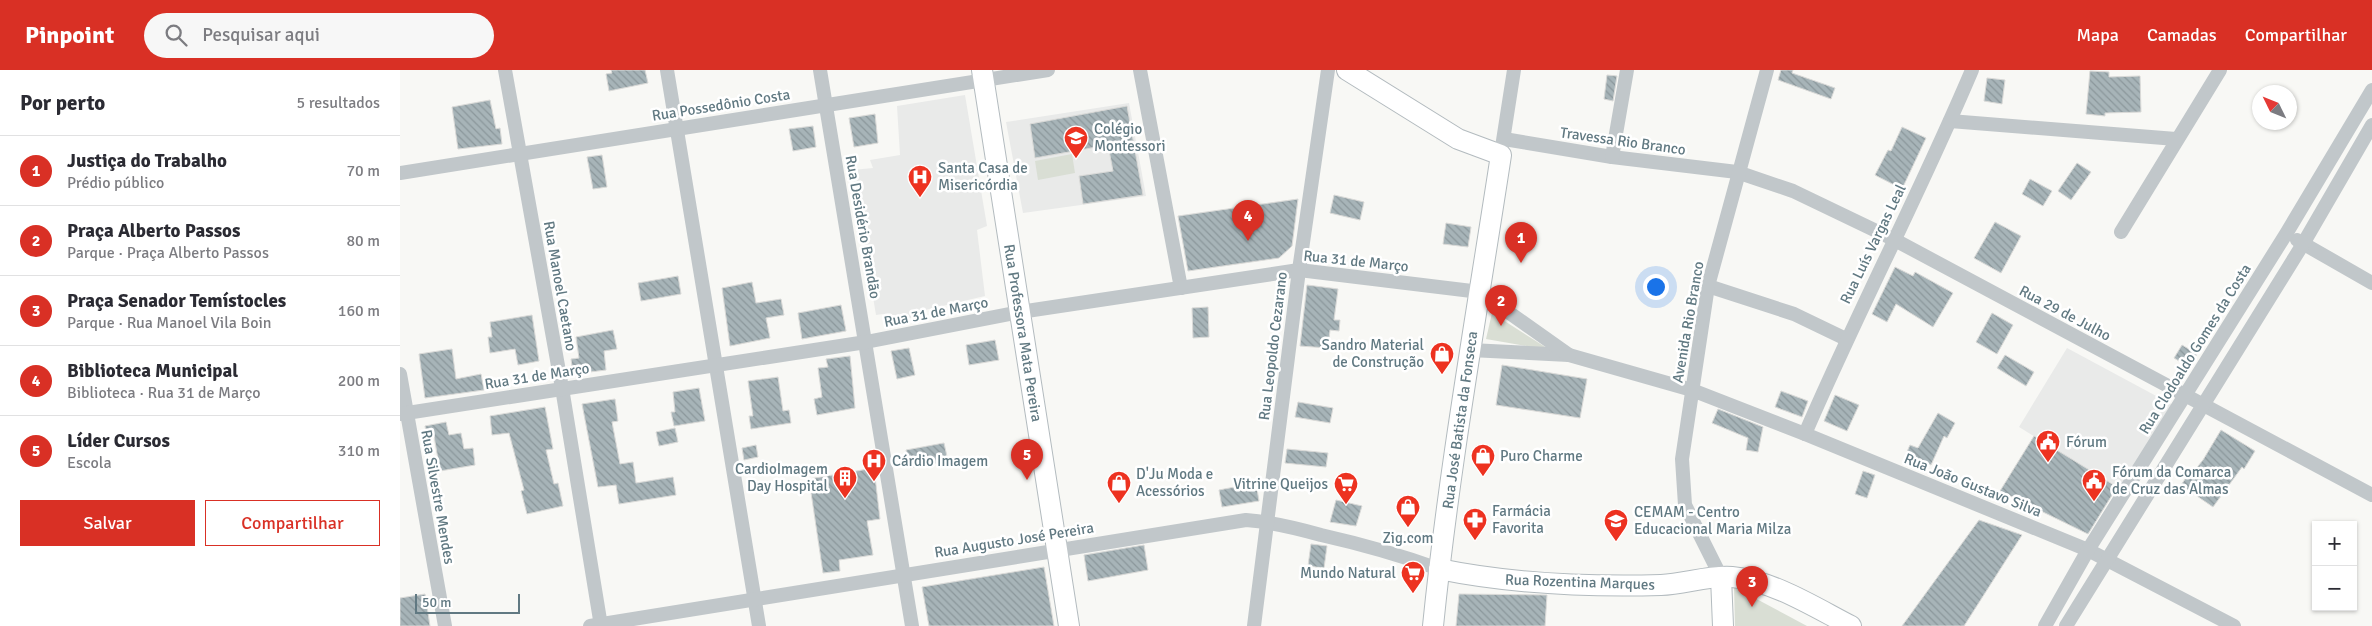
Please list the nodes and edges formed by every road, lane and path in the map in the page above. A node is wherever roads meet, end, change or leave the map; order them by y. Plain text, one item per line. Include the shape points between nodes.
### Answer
1 (505, 70) edge
2 (667, 70) edge
3 (820, 70) edge
4 (1048, 70) edge
5 (1140, 70) edge
6 (1328, 70) edge
7 (1347, 70) edge
8 (1514, 70) edge
9 (1627, 70) edge
10 (1767, 70) edge
11 (1972, 70) edge
12 (2220, 70) edge
13 (983, 75) edge
14 (2372, 90) edge
15 (826, 105) junction
16 (1950, 121) junction
17 (2372, 125) edge
18 (678, 129) junction
19 (2176, 139) junction
20 (1502, 147) junction
21 (520, 152) junction
22 (1612, 157) junction
23 (1738, 172) junction
24 (400, 173) edge
25 (2121, 232) dead end
26 (2286, 234) junction
27 (1893, 239) junction
28 (2303, 244) junction
29 (1299, 270) junction
30 (2372, 283) edge
31 (1708, 286) junction
32 (1181, 288) junction
33 (1480, 292) junction
34 (1020, 312) junction
35 (1846, 339) junction
36 (866, 342) junction
37 (1470, 350) junction
38 (1569, 356) junction
39 (716, 366) junction
40 (400, 374) edge
41 (562, 388) junction
42 (1692, 390) junction
43 (2186, 395) junction
44 (2204, 404) junction
45 (403, 414) edge
46 (1805, 434) junction
47 (2372, 495) edge
48 (1267, 521) junction
49 (1056, 549) junction
50 (2088, 550) junction
51 (2109, 560) junction
52 (1439, 569) junction
53 (902, 575) junction
54 (1721, 577) junction
55 (754, 599) junction
56 (597, 625) edge
57 (444, 626) edge
58 (759, 626) edge
59 (912, 626) edge
60 (1069, 626) edge
61 (1254, 626) edge
62 (1433, 626) edge
63 (1723, 626) edge
64 (1851, 626) edge
65 (2045, 626) edge
66 (2066, 626) edge
67 (2234, 626) edge

1 - 21 street, Rua Manoel Caetano
2 - 18 street
3 - 15 street, Rua Desidério Brandão
4 - 13 street, Rua Possedônio Costa
5 - 32 street
6 - 29 street, Rua Leopoldo Cezarano
7 - 20 street via 1458,139
8 - 20 street
9 - 22 street
10 - 23 street, Avenida Rio Branco
11 - 16 street, Rua Luís Vargas Leal
12 - 19 street
13 - 15 street, Rua Possedônio Costa
13 - 34 street, Rua Professora Mata Pereira
14 - 26 street, Rua Clodoaldo Gomes da Costa
15 - 18 street, Rua Possedônio Costa
15 - 36 street, Rua Desidério Brandão
16 - 19 street
16 - 27 street, Rua Luís Vargas Leal
17 - 28 street
18 - 21 street, Rua Possedônio Costa
18 - 39 street
19 - 25 street
20 - 22 street, Travessa Rio Branco
20 - 33 street, Rua José Batista da Fonseca
21 - 24 street, Rua Possedônio Costa
21 - 41 street, Rua Manoel Caetano
22 - 23 street, Travessa Rio Branco
23 - 27 street, Rua 29 de Julho via 1814,200
23 - 31 street, Avenida Rio Branco
26 - 28 street
26 - 43 street, Rua Clodoaldo Gomes da Costa
27 - 35 street, Rua Luís Vargas Leal
27 - 43 street, Rua 29 de Julho
28 - 30 street
28 - 44 street
29 - 32 street, Rua 31 de Março
29 - 33 street, Rua 31 de Março
29 - 48 street, Rua Leopoldo Cezarano
31 - 35 street via 1794,314
31 - 42 street, Avenida Rio Branco
32 - 34 street, Rua 31 de Março
33 - 37 street, Rua José Batista da Fonseca
33 - 38 street
34 - 36 street, Rua 31 de Março
34 - 49 street, Rua Professora Mata Pereira
35 - 46 street, Rua Luís Vargas Leal
36 - 39 street, Rua 31 de Março
36 - 53 street, Rua Desidério Brandão
37 - 38 street
37 - 52 street, Rua José Batista da Fonseca
38 - 42 street, Rua João Gustavo Silva
39 - 41 street, Rua 31 de Março
39 - 55 street
40 - 45 street, Rua Silvestre Mendes
41 - 45 street, Rua 31 de Março
41 - 56 street, Rua Manoel Caetano
42 - 46 street, Rua João Gustavo Silva
42 - 54 street, Avenida Rio Branco via 1682,459 1685,505
43 - 44 street, Rua 29 de Julho
43 - 50 street, Rua Clodoaldo Gomes da Costa
44 - 47 street, Rua 29 de Julho
44 - 51 street
45 - 57 street, Rua Silvestre Mendes
46 - 50 street, Rua João Gustavo Silva
48 - 49 street, Rua Augusto José Pereira via 1228,521
48 - 52 street, Rua Augusto José Pereira via 1404,556
48 - 61 street, Rua Leopoldo Cezarano
49 - 53 street, Rua Augusto José Pereira
49 - 60 street, Rua Professora Mata Pereira
50 - 51 street, Rua João Gustavo Silva
50 - 65 street, Rua Clodoaldo Gomes da Costa
51 - 66 street
51 - 67 street, Rua João Gustavo Silva
52 - 54 street, Rua Rozentina Marques via 1476,577 1564,584 1662,585
52 - 62 street, Rua José Batista da Fonseca
53 - 55 street, Rua Augusto José Pereira
53 - 59 street, Rua Desidério Brandão
54 - 63 street
54 - 64 street, Rua Rozentina Marques via 1752,581 1788,594
55 - 56 street, Rua Augusto José Pereira
55 - 58 street

